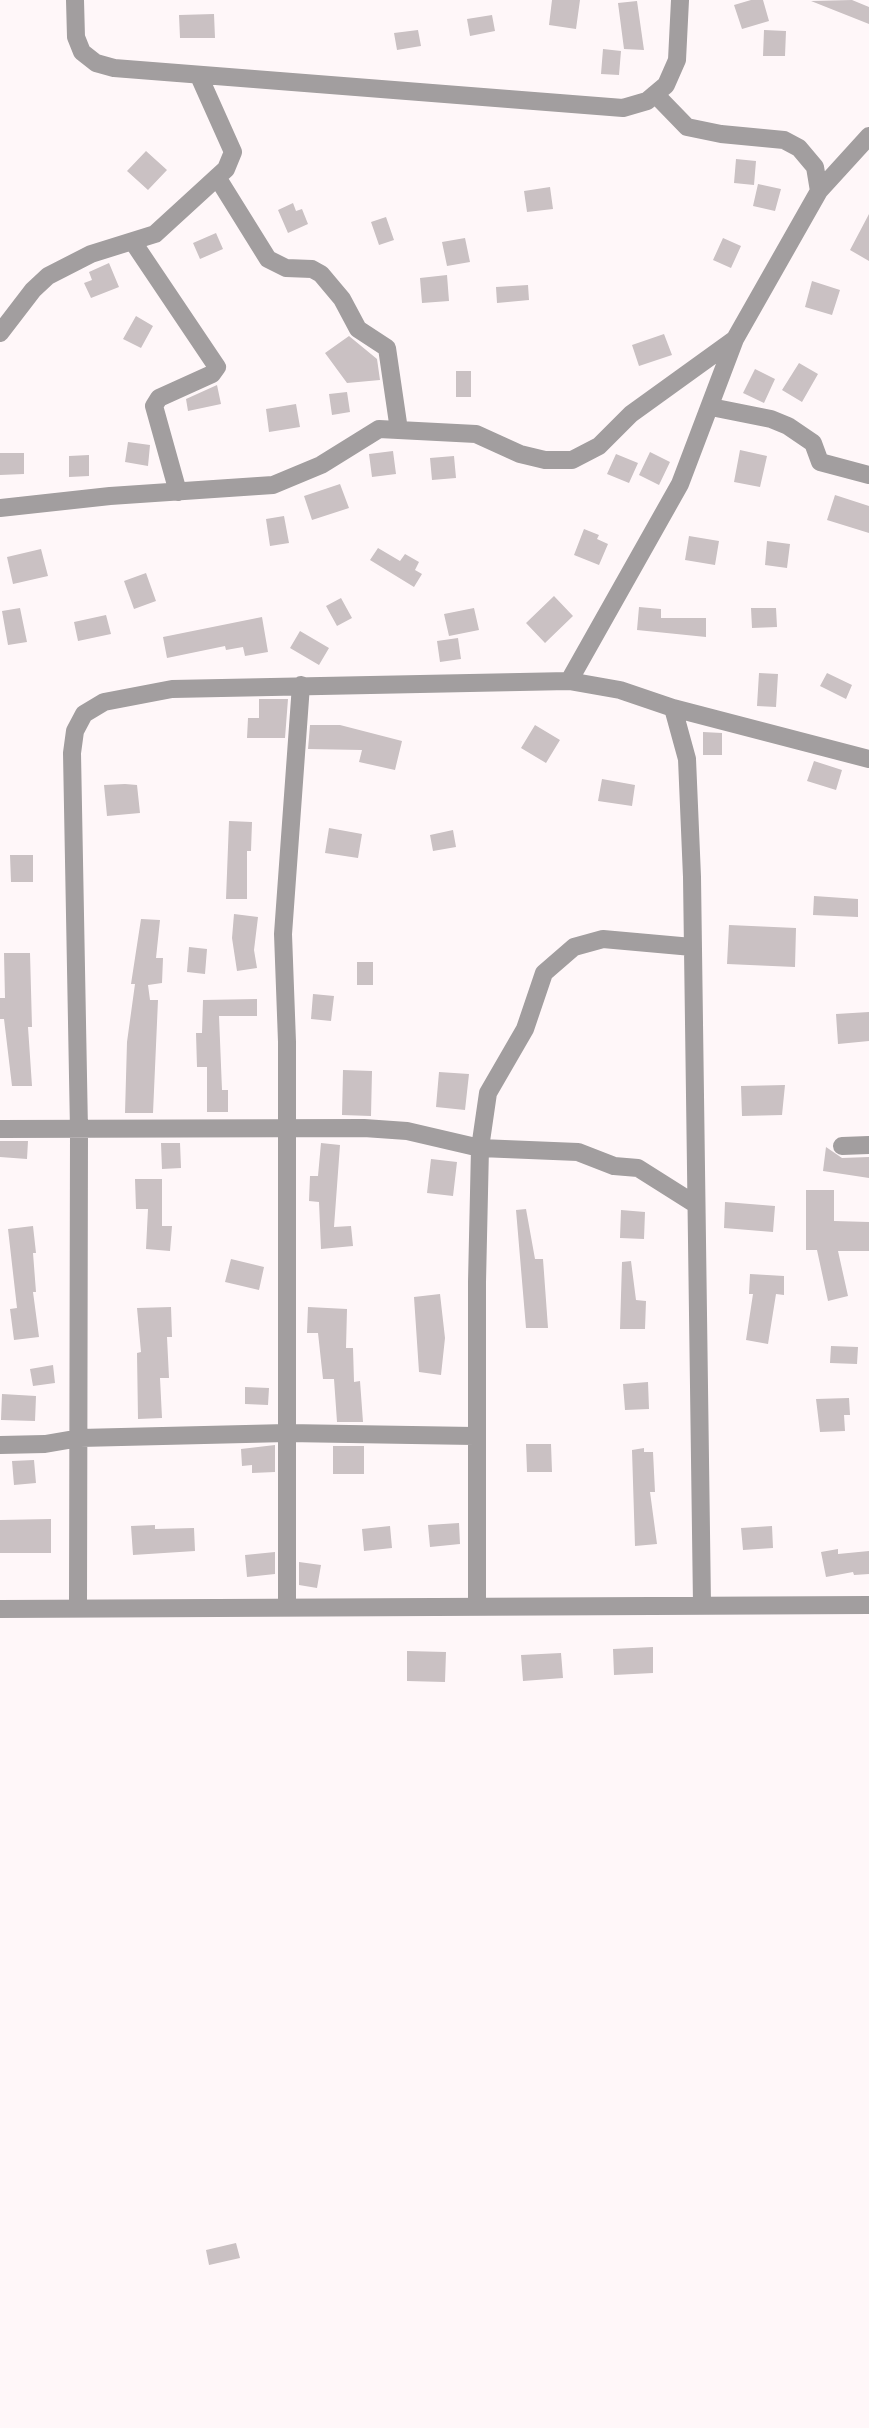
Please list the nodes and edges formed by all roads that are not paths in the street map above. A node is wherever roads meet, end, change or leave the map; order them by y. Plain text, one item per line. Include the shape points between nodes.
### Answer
1 (75, 0) edge
2 (680, 0) edge
3 (199, 76) junction
4 (655, 94) junction
5 (869, 136) edge
6 (217, 177) junction
7 (819, 191) junction
8 (133, 242) junction
9 (0, 333) edge
10 (735, 339) junction
11 (711, 407) junction
12 (399, 430) junction
13 (869, 475) edge
14 (178, 492) junction
15 (0, 508) edge
16 (569, 681) junction
17 (301, 685) junction
18 (673, 708) junction
19 (869, 759) edge
20 (692, 947) junction
21 (0, 1129) edge
22 (287, 1129) junction
23 (79, 1130) junction
24 (869, 1145) edge
25 (842, 1146) dead end
26 (480, 1148) junction
27 (695, 1204) junction
28 (287, 1433) junction
29 (474, 1436) junction
30 (80, 1438) junction
31 (0, 1445) edge
32 (702, 1605) junction
33 (869, 1605) edge
34 (477, 1606) junction
35 (78, 1607) junction
36 (287, 1607) junction
37 (0, 1609) edge

1 - 3 street via 76,37 82,52 96,63 135,72
2 - 4 street via 677,60 666,85
3 - 4 street via 623,108
3 - 6 street via 233,152
4 - 7 street via 687,127 784,140 799,148 815,167
5 - 7 street
6 - 8 street via 167,227
6 - 12 street via 268,259 321,274 358,329 387,348
7 - 10 street
8 - 9 street via 57,271 33,290
8 - 14 street via 217,367 159,398 154,406
10 - 11 street
10 - 12 street via 631,414 599,446 572,460 520,454 476,434
11 - 13 street via 788,426 813,443 820,462
11 - 16 street via 680,484
12 - 14 street via 371,432 321,465 273,485
14 - 15 street
16 - 17 street
16 - 18 street via 620,690
17 - 22 street via 283,908
17 - 23 street via 132,694 84,714 75,731
18 - 19 street
18 - 20 street via 687,759
20 - 26 street via 603,939 574,947 551,966 537,987 525,1029 490,1085
20 - 27 street
21 - 23 street
22 - 23 street
22 - 26 street via 407,1131
22 - 28 street
23 - 30 street
24 - 25 street
26 - 27 street via 578,1152 605,1164 638,1168
26 - 29 street
27 - 32 street
28 - 29 street
28 - 30 street
28 - 36 street
29 - 34 street
30 - 31 street
30 - 35 street
32 - 33 street
32 - 34 street
34 - 36 street
35 - 36 street
35 - 37 street

